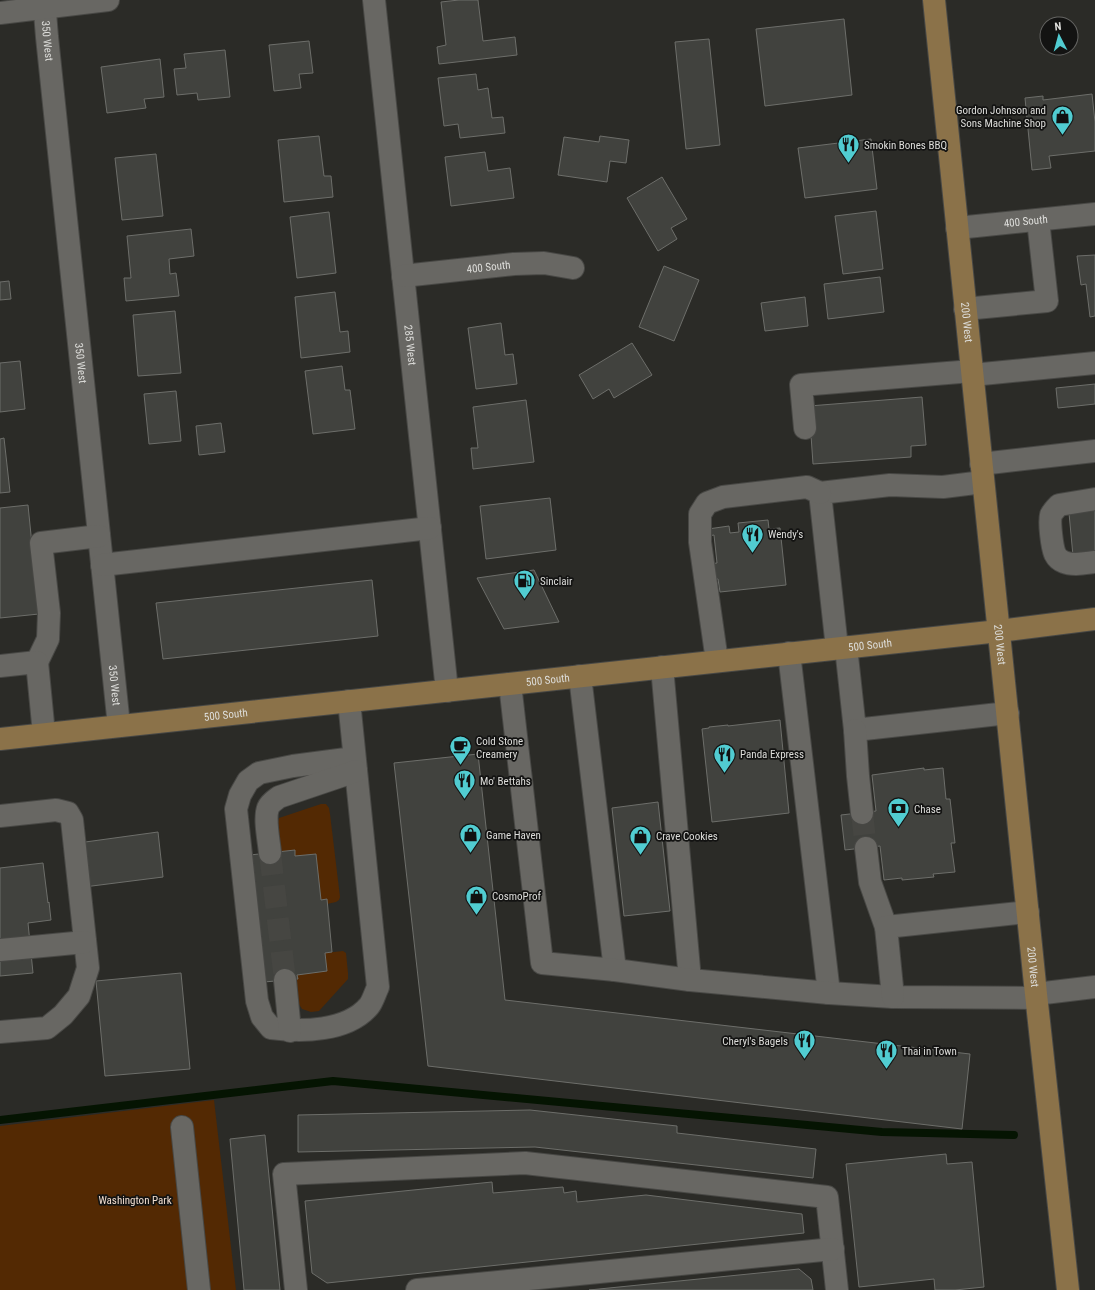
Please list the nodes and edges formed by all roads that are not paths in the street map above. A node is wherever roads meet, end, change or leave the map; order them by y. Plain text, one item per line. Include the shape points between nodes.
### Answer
1 (108, 0) edge
2 (374, 0) edge
3 (934, 0) edge
4 (45, 4) edge
5 (0, 13) edge
6 (1095, 214) edge
7 (1038, 220) junction
8 (957, 228) junction
9 (574, 268) dead end
10 (403, 276) junction
11 (965, 309) junction
12 (1095, 363) edge
13 (972, 373) junction
14 (805, 428) dead end
15 (1095, 451) edge
16 (982, 473) junction
17 (820, 492) junction
18 (1095, 499) edge
19 (430, 528) junction
20 (99, 536) junction
21 (1095, 562) edge
22 (102, 566) junction
23 (1095, 619) edge
24 (999, 631) junction
25 (841, 648) junction
26 (789, 653) junction
27 (717, 661) junction
28 (36, 662) junction
29 (0, 666) edge
30 (662, 667) junction
31 (580, 676) junction
32 (510, 684) junction
33 (447, 691) junction
34 (349, 701) junction
35 (1008, 713) junction
36 (119, 726) junction
37 (855, 730) junction
38 (44, 734) junction
39 (0, 739) edge
40 (355, 764) junction
41 (862, 813) tunnel mouth
42 (0, 816) edge
43 (866, 848) tunnel mouth
44 (270, 853) tunnel mouth
45 (1028, 912) junction
46 (886, 927) junction
47 (85, 942) junction
48 (0, 950) edge
49 (615, 970) junction
50 (284, 980) tunnel mouth
51 (690, 980) junction
52 (1095, 987) edge
53 (829, 993) junction
54 (1036, 996) junction
55 (893, 997) junction
56 (290, 1031) junction
57 (0, 1032) edge
58 (182, 1127) dead end
59 (833, 1249) junction
60 (199, 1290) edge
61 (296, 1290) edge
62 (417, 1290) edge
63 (837, 1290) edge
64 (1068, 1290) edge

1 - 4 street
2 - 10 street, 285 West
3 - 8 main road, 200 West
4 - 5 street
4 - 20 street, 350 West
6 - 7 street, 400 South
7 - 8 street, 400 South
7 - 11 street via 1047,301
8 - 11 main road, 200 West
9 - 10 street, 400 South via 514,264
10 - 19 street, 285 West
11 - 13 main road, 200 West
12 - 13 street
13 - 14 street via 801,385
13 - 16 main road, 200 West
15 - 16 street
16 - 17 street via 943,487 890,485
16 - 24 main road, 200 West
17 - 25 street
17 - 27 street via 807,487 723,497 707,503 700,514 700,542
18 - 21 street via 1059,505 1051,515 1050,521 1053,546 1059,560 1073,564
19 - 22 street
19 - 33 street, 285 West
20 - 22 street, 350 West
20 - 28 street via 41,543 49,613 48,639
22 - 36 street, 350 West
23 - 24 main road, 500 South
24 - 25 main road, 500 South
24 - 35 main road, 200 West
25 - 26 main road, 500 South
25 - 37 street
26 - 27 main road, 500 South
26 - 53 street
27 - 30 main road, 500 South
28 - 29 street
28 - 38 street
30 - 31 main road, 500 South
30 - 51 street
31 - 32 main road, 500 South
31 - 49 street
32 - 33 main road, 500 South
32 - 49 street via 542,963
33 - 34 main road, 500 South
34 - 36 main road, 500 South
34 - 40 street
35 - 37 street
35 - 45 main road, 200 West
36 - 38 main road, 500 South
37 - 41 street
38 - 39 main road, 500 South
40 - 44 street via 272,802 267,818
40 - 56 street via 378,987 370,1006 356,1018 333,1027
40 - 56 street via 293,766 259,773 248,781 236,809 257,1001 262,1017 271,1028
42 - 47 street via 56,810 68,813 72,820
43 - 46 street via 870,882
45 - 46 street
45 - 54 main road, 200 West
46 - 55 street
47 - 48 street
47 - 57 street via 88,968 79,996 63,1015 47,1028
49 - 51 street
50 - 56 street
51 - 53 street
52 - 54 street
53 - 55 street
54 - 55 street
54 - 64 main road, 200 West
58 - 60 street
59 - 61 street via 827,1197 525,1163 284,1174
59 - 62 street
59 - 63 street

